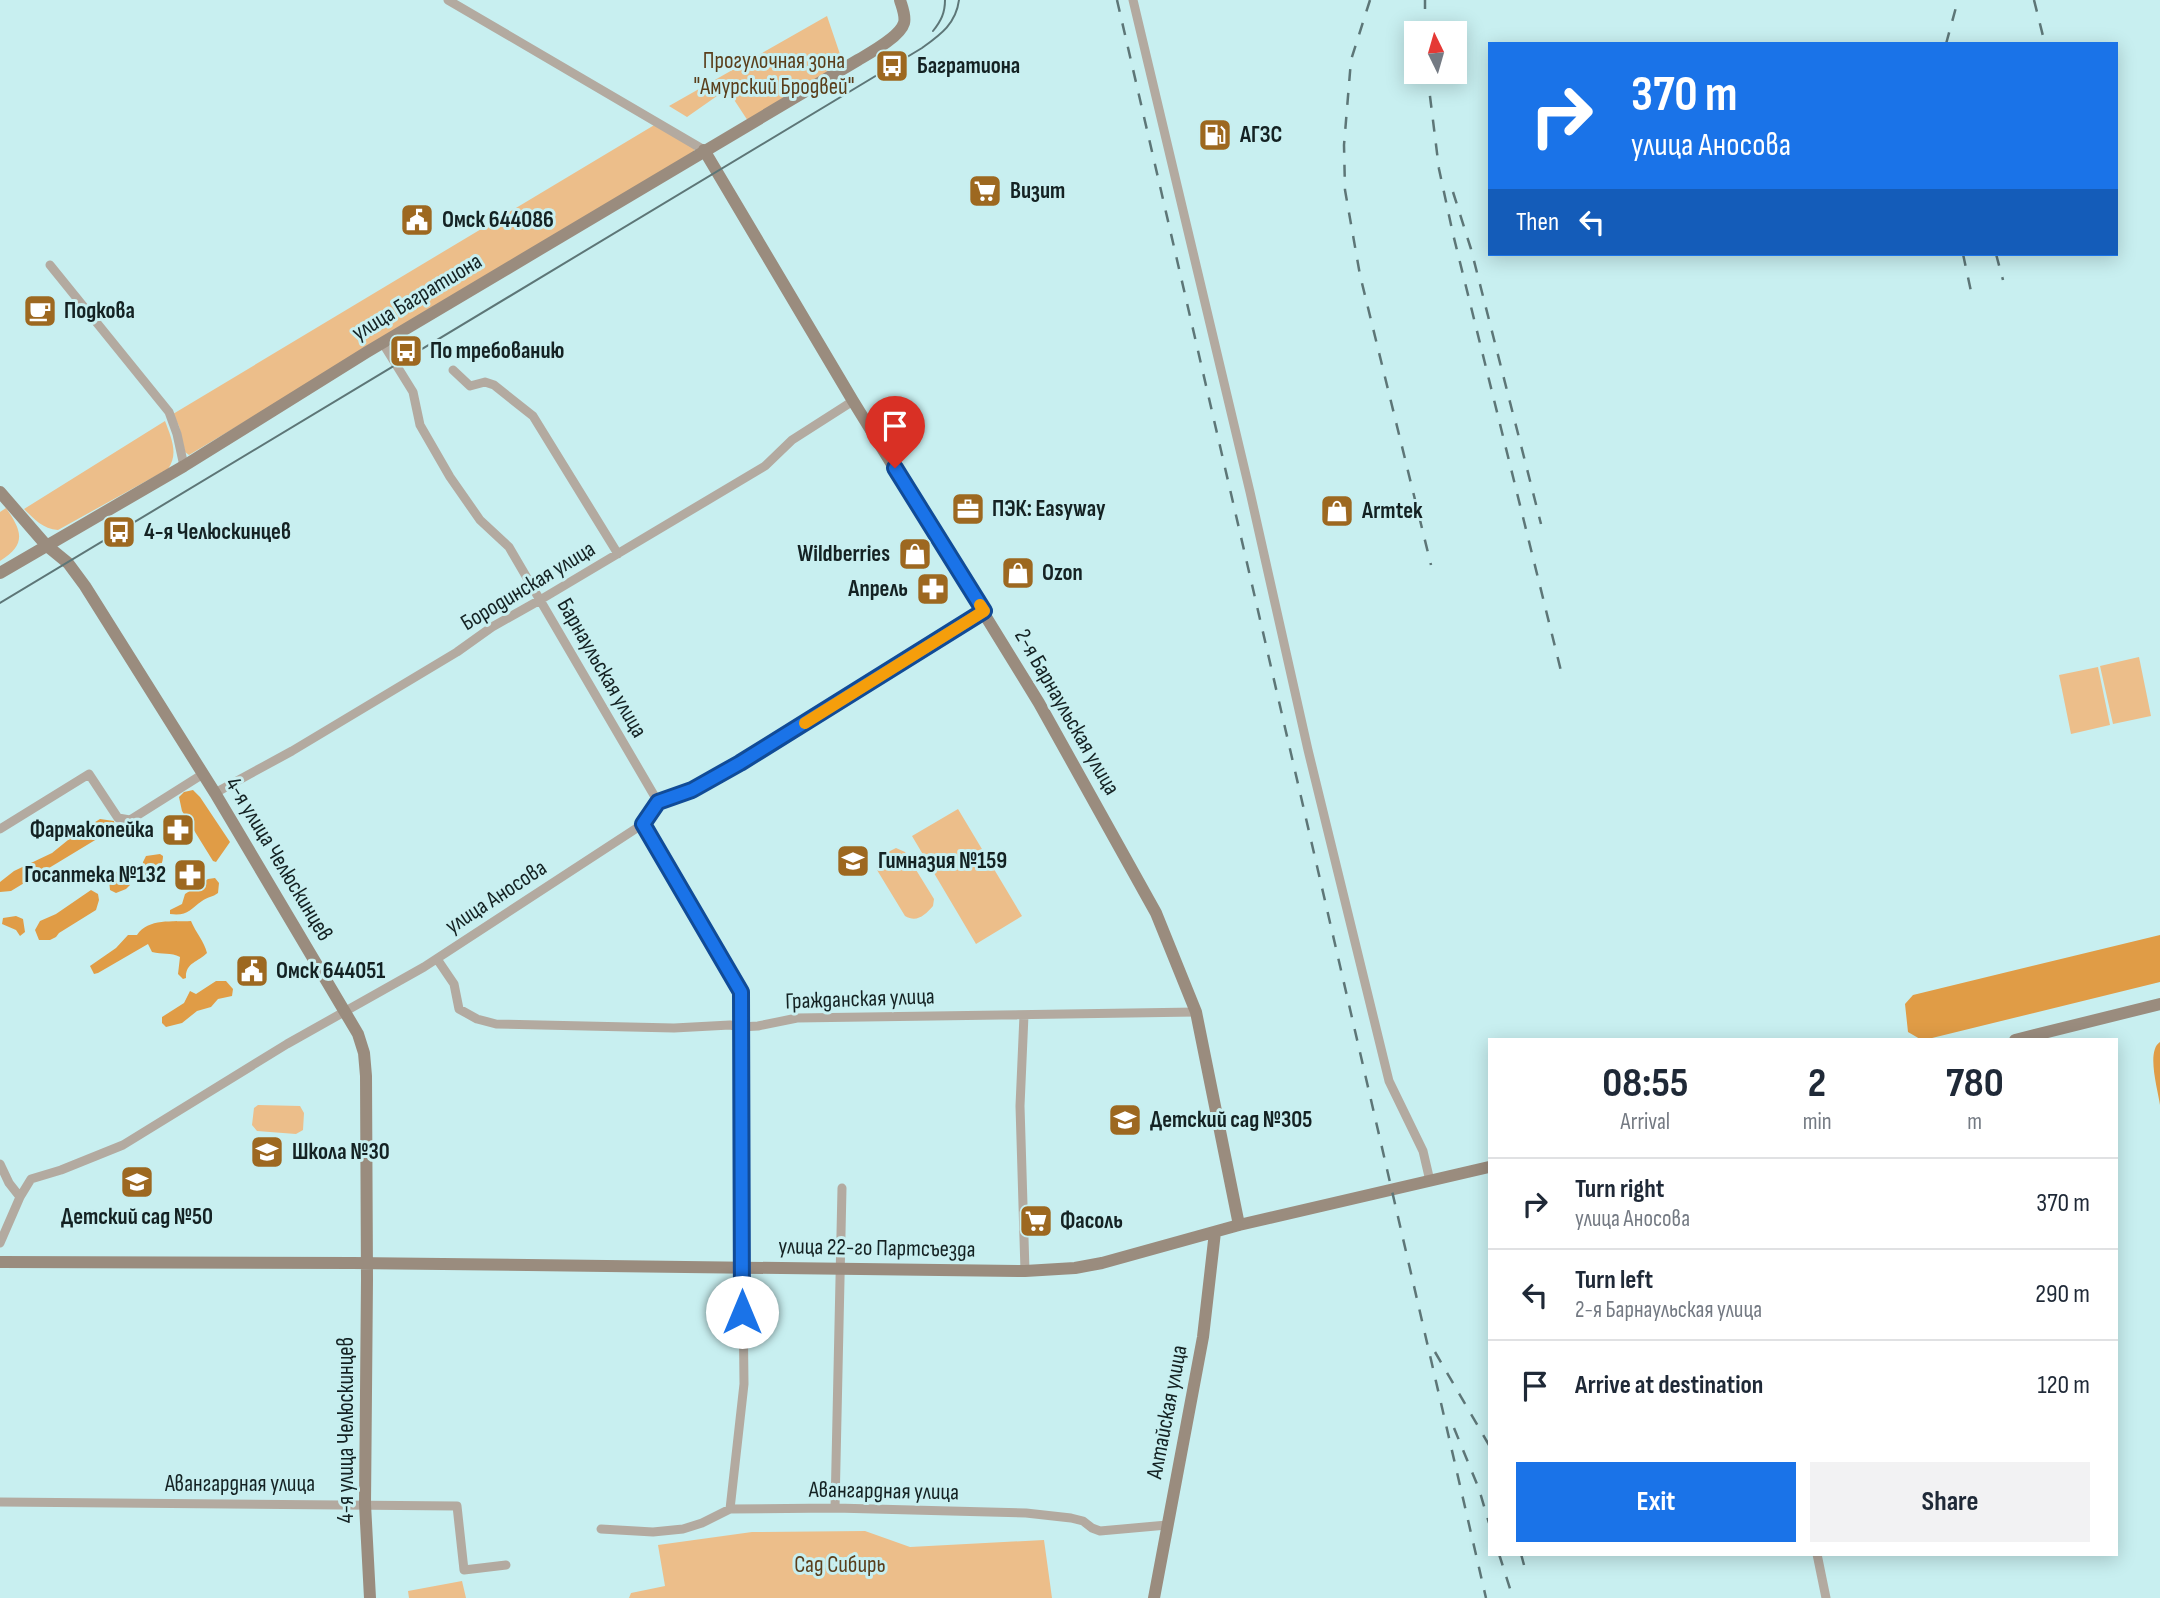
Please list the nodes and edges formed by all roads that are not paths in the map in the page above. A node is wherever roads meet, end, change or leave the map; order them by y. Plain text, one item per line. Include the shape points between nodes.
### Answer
1 (448, 0) edge
2 (900, 0) edge
3 (1133, 0) edge
4 (704, 150) junction
5 (50, 265) dead end
6 (382, 342) junction
7 (453, 370) dead end
8 (853, 401) junction
9 (184, 466) junction
10 (0, 492) edge
11 (46, 545) junction
12 (618, 554) junction
13 (0, 573) edge
14 (540, 600) junction
15 (984, 611) junction
16 (203, 774) junction
17 (215, 793) junction
18 (658, 802) junction
19 (643, 824) junction
20 (0, 829) edge
21 (437, 959) junction
22 (2160, 1004) edge
23 (345, 1011) junction
24 (1196, 1012) junction
25 (1024, 1015) junction
26 (740, 1027) junction
27 (2023, 1038) edge
28 (0, 1164) edge
29 (1488, 1167) edge
30 (1430, 1181) junction
31 (842, 1188) dead end
32 (20, 1196) junction
33 (1239, 1225) junction
34 (1215, 1232) junction
35 (0, 1242) edge
36 (0, 1262) edge
37 (367, 1263) junction
38 (742, 1268) junction
39 (839, 1269) junction
40 (1025, 1271) junction
41 (0, 1502) edge
42 (365, 1504) junction
43 (730, 1508) junction
44 (835, 1508) junction
45 (1167, 1525) junction
46 (601, 1529) dead end
47 (1817, 1556) edge
48 (506, 1565) dead end
49 (370, 1598) edge
50 (1154, 1598) edge
51 (1826, 1598) edge

1 - 4 street
2 - 4 street, улица Багратиона via 904,25 899,32
3 - 30 street via 1389,1081 1423,1151
4 - 6 street, улица Багратиона
4 - 8 street, 2-я Барнаульская улица
5 - 9 street via 169,412
6 - 9 street, улица Багратиона
6 - 14 street, Барнаульская улица via 412,392 421,425 450,477 480,520 509,547
7 - 12 street via 470,386 485,382 494,386 533,416
8 - 12 street, Бородинская улица via 792,440 765,466
8 - 15 street, 2-я Барнаульская улица
9 - 11 street, улица Багратиона
10 - 11 street, 4-я улица Челюскинцев
11 - 13 street, улица Багратиона
11 - 16 street, 4-я улица Челюскинцев via 63,557 85,586
12 - 14 street, Бородинская улица
14 - 17 street, Бородинская улица
14 - 18 street, Барнаульская улица
15 - 18 street via 740,763 692,790
15 - 24 street, 2-я Барнаульская улица via 1156,913
16 - 17 street, 4-я улица Челюскинцев
16 - 20 street via 130,820 118,818 89,774
17 - 23 street, 4-я улица Челюскинцев
18 - 19 street, улица Аносова
19 - 21 street, улица Аносова
19 - 26 street via 741,992
21 - 23 street, улица Аносова
21 - 26 street, Гражданская улица via 454,984 459,1009 496,1024
22 - 27 street
23 - 32 street, улица Аносова via 123,1145 31,1179
23 - 37 street, 4-я улица Челюскинцев via 361,1043 366,1076
24 - 25 street, Гражданская улица
24 - 33 street, 2-я Барнаульская улица
25 - 26 street, Гражданская улица via 797,1018
25 - 40 street via 1020,1106
26 - 38 street
28 - 32 street
29 - 30 street, улица 22-го Партсъезда
30 - 33 street, улица 22-го Партсъезда
31 - 39 street
32 - 35 street
33 - 34 street, улица 22-го Партсъезда
34 - 40 street, улица 22-го Партсъезда via 1102,1263
34 - 45 street, Алтайская улица via 1203,1337
36 - 37 street, улица 22-го Партсъезда
37 - 38 street, улица 22-го Партсъезда
37 - 42 street, 4-я улица Челюскинцев
38 - 39 street, улица 22-го Партсъезда
38 - 43 street via 744,1384
39 - 40 street, улица 22-го Партсъезда
39 - 44 street
41 - 42 street, Авангардная улица
42 - 48 street, Авангардная улица via 457,1506 464,1570
42 - 49 street, 4-я улица Челюскинцев
43 - 44 street, Авангардная улица
43 - 46 street, Авангардная улица via 683,1529
44 - 45 street, Авангардная улица via 1026,1513 1071,1518 1100,1531
45 - 50 street, Алтайская улица
47 - 51 street

